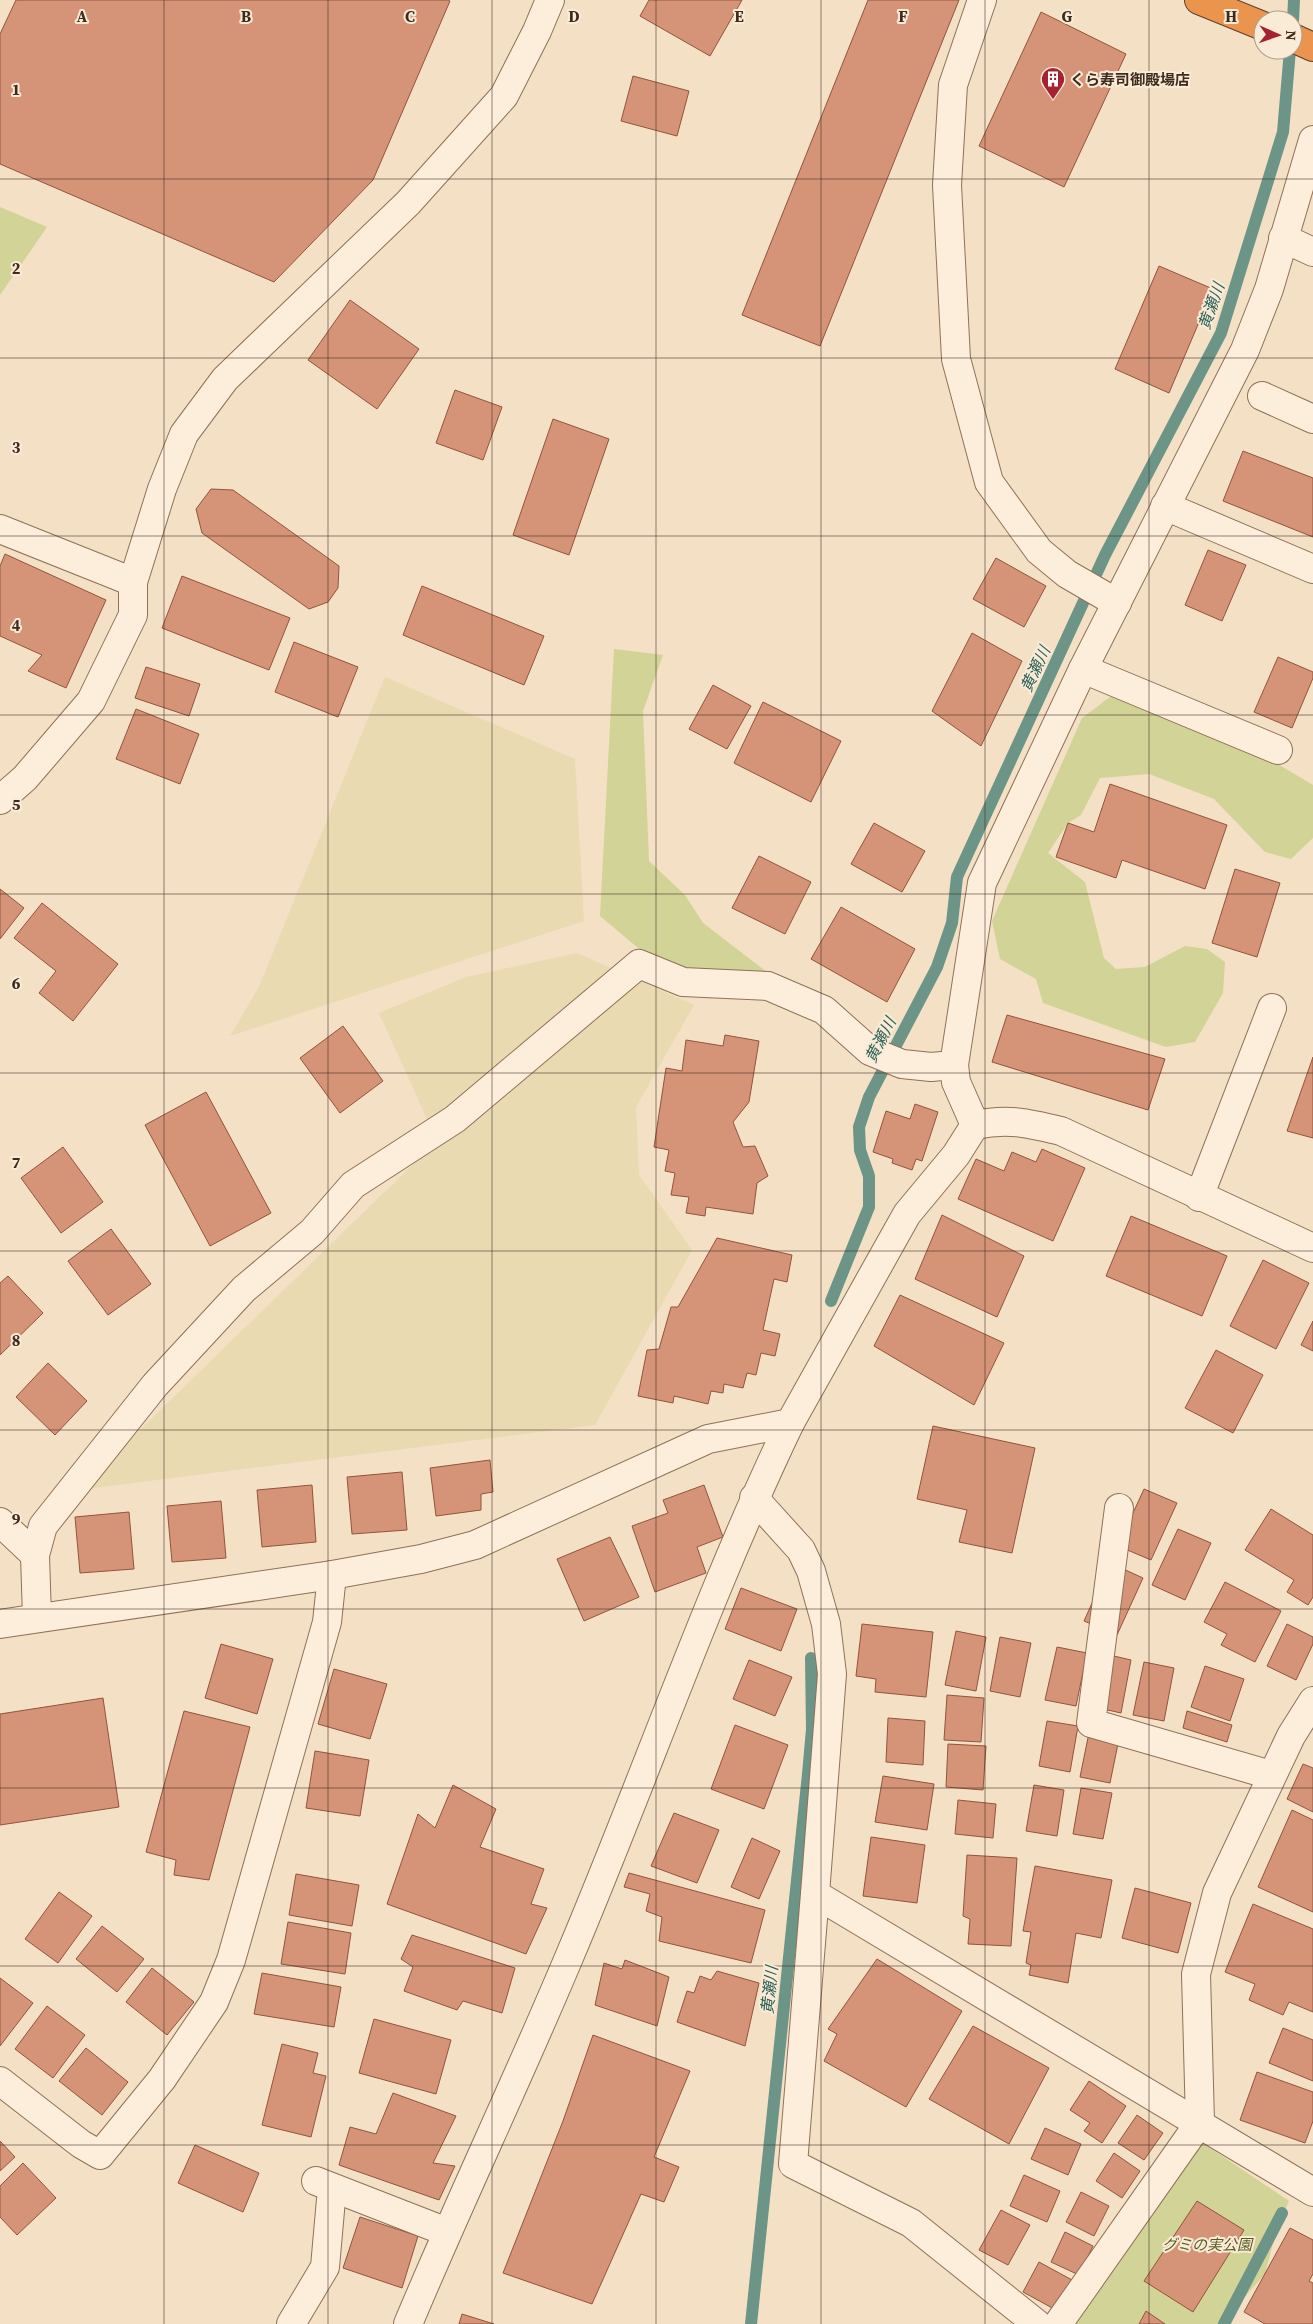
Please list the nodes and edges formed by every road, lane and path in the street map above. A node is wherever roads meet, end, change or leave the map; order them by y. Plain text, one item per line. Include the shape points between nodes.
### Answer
1 (550, 0) edge
2 (570, 0) edge
3 (982, 0) edge
4 (1199, 0) edge
5 (1253, 22) edge
6 (538, 31) junction
7 (1313, 140) edge
8 (1283, 238) junction
9 (1313, 252) edge
10 (1262, 396) dead end
11 (1313, 419) edge
12 (1165, 506) junction
13 (0, 528) edge
14 (1313, 569) edge
15 (133, 582) junction
16 (1111, 599) junction
17 (1083, 668) junction
18 (1278, 750) dead end
19 (0, 800) edge
20 (1272, 1008) dead end
21 (942, 1066) junction
22 (975, 1125) junction
23 (1199, 1197) junction
24 (1313, 1248) edge
25 (790, 1424) junction
26 (754, 1498) junction
27 (1119, 1508) dead end
28 (0, 1522) edge
29 (35, 1555) junction
30 (332, 1575) junction
31 (38, 1618) junction
32 (0, 1624) edge
33 (1313, 1701) edge
34 (1272, 1775) junction
35 (815, 1894) junction
36 (0, 2081) edge
37 (1200, 2122) junction
38 (1313, 2192) edge
39 (447, 2232) junction
40 (291, 2324) edge
41 (408, 2324) edge
42 (1037, 2324) edge
43 (1058, 2324) edge

1 - 6 street
2 - 6 street
3 - 16 street via 954,85 947,185 956,359 989,482 1039,551 1067,574
4 - 5 highway
6 - 15 street via 498,103 408,203 225,379 184,434 162,489
7 - 8 street
8 - 9 street
8 - 12 street via 1269,289 1245,350
10 - 11 street
12 - 14 street
12 - 16 street
13 - 15 street
15 - 19 street via 133,615 91,701 25,778
16 - 17 street
17 - 18 street
17 - 21 street via 982,883
20 - 23 street
21 - 22 street via 956,1082
21 - 29 street via 902,1064 870,1051 824,1010 768,986 683,982 639,964 455,1118 353,1185 312,1232 244,1289 155,1385 90,1464 43,1526
22 - 23 street via 997,1120 1024,1122 1061,1131
22 - 25 street via 956,1155 907,1214
23 - 24 street
25 - 26 street
25 - 30 street via 708,1439 475,1545 421,1559
26 - 35 street via 801,1550 811,1571 826,1624 832,1674
26 - 39 street via 570,1955
27 - 34 street via 1091,1723
28 - 29 street
29 - 31 street
30 - 31 street
30 - 36 street via 324,1631 232,1960 214,2002 162,2080 100,2155
31 - 32 street
33 - 34 street
34 - 37 street via 1217,1893 1196,1974
35 - 37 street
35 - 42 street via 793,2164 911,2223
37 - 38 street
37 - 43 street
39 - 40 street via 323,2184 325,2267
39 - 41 street

